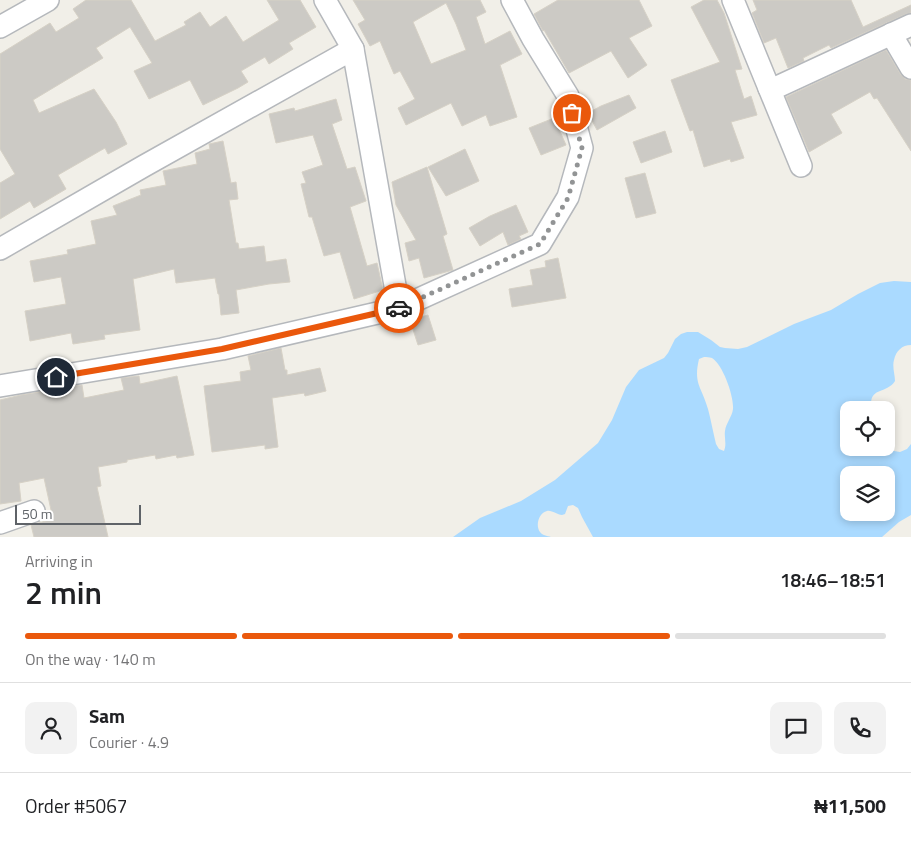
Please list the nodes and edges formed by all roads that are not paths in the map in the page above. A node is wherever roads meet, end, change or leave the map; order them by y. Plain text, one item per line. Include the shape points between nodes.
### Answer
1 (48, 0) edge
2 (326, 0) edge
3 (512, 0) edge
4 (733, 0) edge
5 (911, 25) edge
6 (0, 27) edge
7 (891, 34) junction
8 (352, 48) junction
9 (911, 68) edge
10 (769, 88) junction
11 (801, 166) dead end
12 (0, 249) edge
13 (399, 308) junction
14 (0, 386) edge
15 (34, 511) dead end
16 (0, 523) edge

1 - 6 street
2 - 8 street
3 - 13 street via 568,96 582,148 568,198 540,244
4 - 10 street
5 - 7 street
7 - 9 street
7 - 10 street
8 - 12 street
8 - 13 street
10 - 11 street
13 - 14 street via 222,349
15 - 16 street

